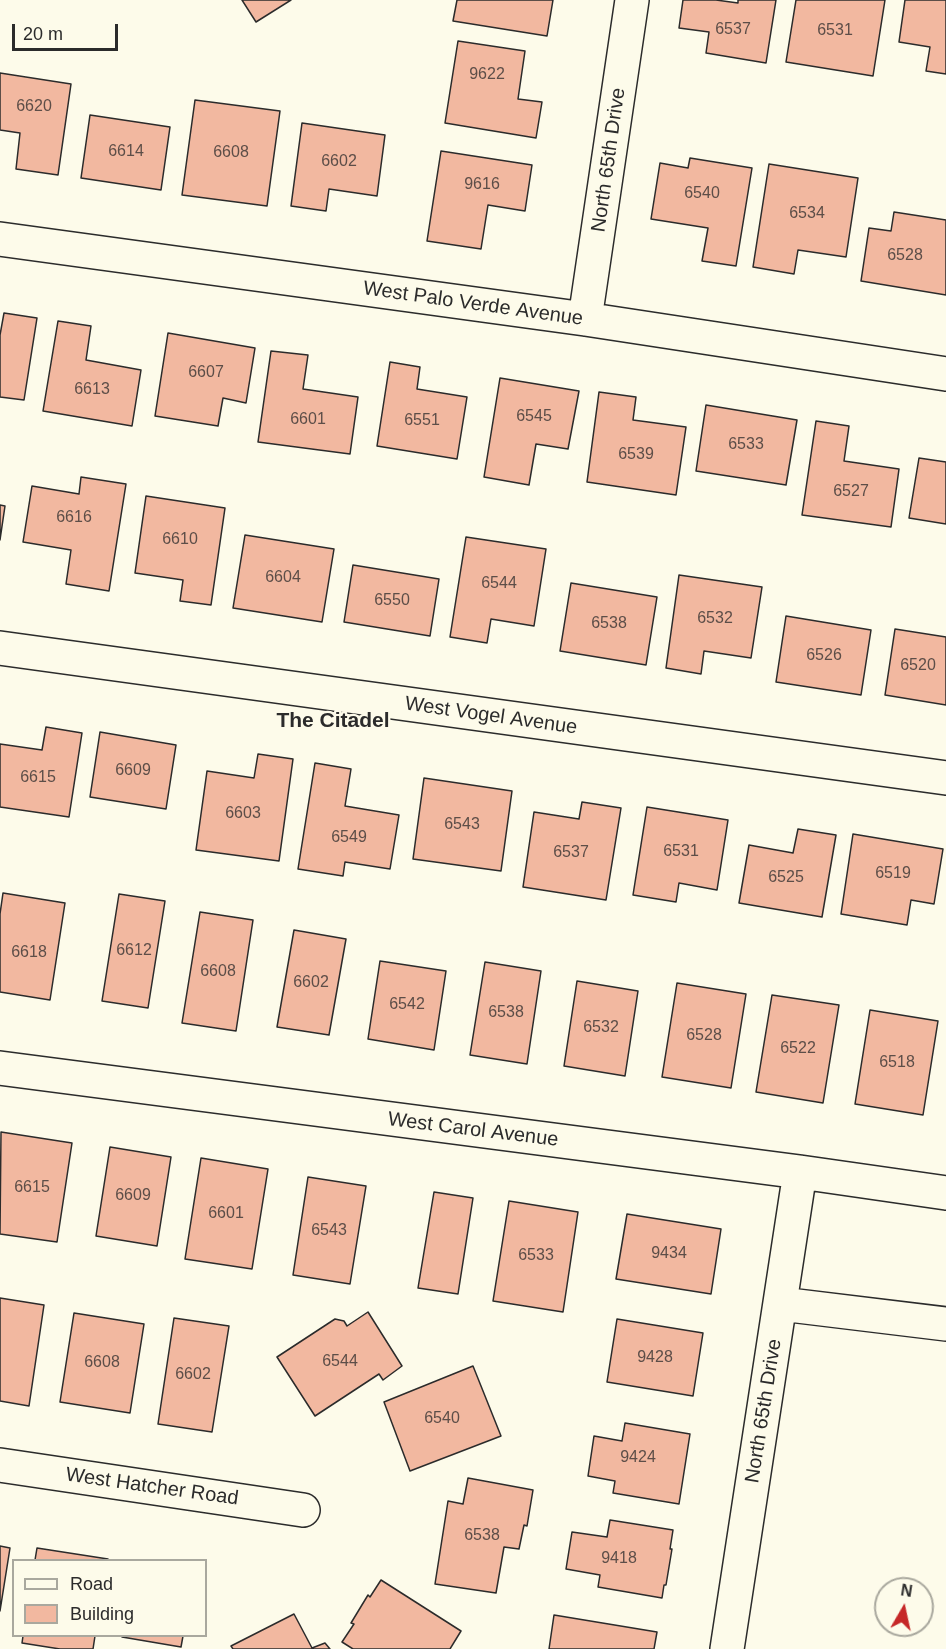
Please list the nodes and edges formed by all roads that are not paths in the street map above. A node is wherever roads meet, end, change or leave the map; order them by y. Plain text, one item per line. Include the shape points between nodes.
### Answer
1 (632, 0) edge
2 (0, 239) edge
3 (585, 319) junction
4 (946, 374) edge
5 (0, 648) edge
6 (946, 778) edge
7 (0, 1068) edge
8 (800, 1172) junction
9 (946, 1193) edge
10 (781, 1304) junction
11 (946, 1324) edge
12 (0, 1465) edge
13 (303, 1510) dead end
14 (727, 1649) edge

1 - 3 street, North 65th Drive
2 - 3 street, West Palo Verde Avenue
3 - 4 street, West Palo Verde Avenue
5 - 6 street, West Vogel Avenue
7 - 8 street, West Carol Avenue
8 - 9 street, West Carol Avenue
8 - 10 street, North 65th Drive
10 - 11 street
10 - 14 street, North 65th Drive
12 - 13 street, West Hatcher Road

